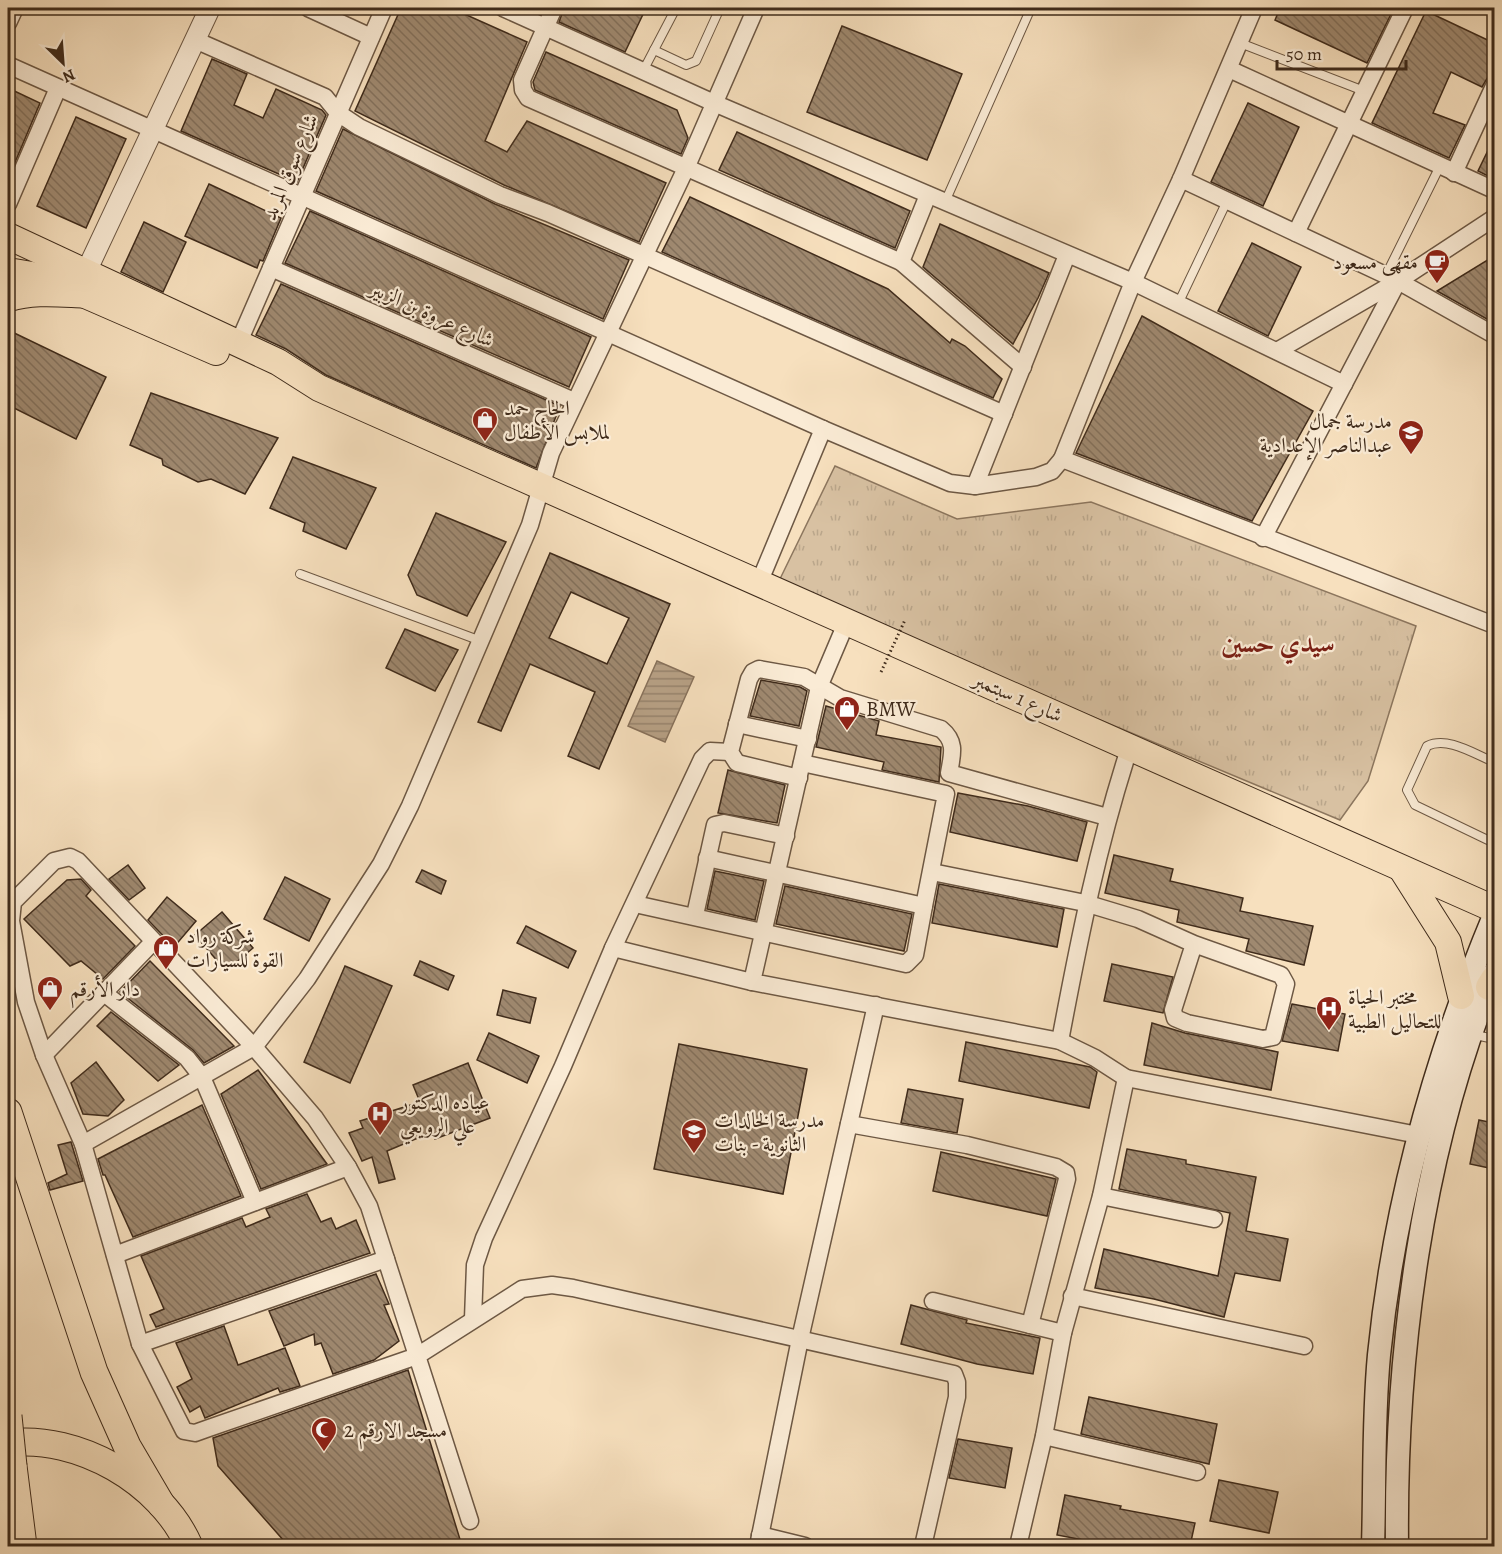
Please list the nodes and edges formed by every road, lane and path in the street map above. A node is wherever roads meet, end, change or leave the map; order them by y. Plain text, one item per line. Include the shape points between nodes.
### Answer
1 (15, 8) edge
2 (210, 8) edge
3 (308, 8) edge
4 (384, 8) edge
5 (503, 8) edge
6 (554, 8) edge
7 (676, 8) edge
8 (720, 8) edge
9 (756, 8) edge
10 (1031, 8) edge
11 (1254, 8) edge
12 (1405, 8) edge
13 (8, 23) edge
14 (545, 27) junction
15 (371, 37) junction
16 (195, 40) junction
17 (1240, 43) junction
18 (654, 50) junction
19 (8, 65) edge
20 (1229, 69) junction
21 (643, 71) junction
22 (1494, 86) edge
23 (58, 88) junction
24 (1364, 92) junction
25 (714, 103) junction
26 (338, 113) junction
27 (1349, 124) junction
28 (153, 131) junction
29 (687, 166) junction
30 (1447, 170) junction
31 (1181, 179) junction
32 (1494, 190) edge
33 (928, 195) junction
34 (302, 197) junction
35 (1227, 201) junction
36 (945, 202) junction
37 (8, 204) edge
38 (1494, 218) edge
39 (1296, 233) junction
40 (8, 236) edge
41 (643, 255) junction
42 (1067, 255) junction
43 (901, 262) junction
44 (271, 268) junction
45 (8, 272) edge
46 (1392, 278) junction
47 (1133, 282) junction
48 (85, 283) junction
49 (8, 298) edge
50 (1178, 304) junction
51 (606, 331) junction
52 (1494, 335) edge
53 (238, 344) junction
54 (1277, 351) junction
55 (1023, 367) junction
56 (1344, 384) junction
57 (319, 388) junction
58 (574, 401) junction
59 (1004, 414) junction
60 (823, 429) junction
61 (1062, 459) junction
62 (541, 485) junction
63 (975, 486) junction
64 (1263, 538) junction
65 (300, 574) dead end
66 (759, 583) junction
67 (905, 620) dead end
68 (847, 621) junction
69 (1494, 625) edge
70 (481, 641) junction
71 (881, 672) dead end
72 (819, 687) junction
73 (737, 724) junction
74 (808, 739) junction
75 (1130, 746) junction
76 (730, 752) junction
77 (1494, 762) edge
78 (801, 771) junction
79 (949, 773) junction
80 (946, 794) junction
81 (1107, 817) junction
82 (786, 836) junction
83 (1494, 843) edge
84 (707, 858) junction
85 (1403, 871) junction
86 (932, 872) junction
87 (777, 873) junction
88 (1086, 903) junction
89 (635, 904) junction
90 (924, 906) junction
91 (1494, 909) edge
92 (695, 915) junction
93 (1494, 916) edge
94 (765, 931) junction
95 (153, 942) junction
96 (1194, 944) junction
97 (613, 948) junction
98 (1492, 979) edge
99 (752, 982) junction
100 (104, 993) junction
101 (1461, 996) junction
102 (876, 1005) junction
103 (1471, 1034) junction
104 (1494, 1039) edge
105 (1060, 1041) junction
106 (254, 1047) junction
107 (44, 1055) junction
108 (202, 1077) junction
109 (1126, 1078) junction
110 (8, 1113) edge
111 (849, 1124) junction
112 (1418, 1135) junction
113 (83, 1144) junction
114 (348, 1167) junction
115 (1101, 1196) junction
116 (255, 1202) junction
117 (1214, 1219) dead end
118 (116, 1255) junction
119 (386, 1259) junction
120 (1072, 1296) junction
121 (933, 1301) dead end
122 (473, 1319) junction
123 (1029, 1325) junction
124 (1064, 1334) junction
125 (800, 1339) junction
126 (140, 1344) junction
127 (1304, 1346) dead end
128 (417, 1356) junction
129 (8, 1414) edge
130 (1044, 1436) junction
131 (10, 1455) edge
132 (1197, 1472) dead end
133 (161, 1504) junction
134 (470, 1521) dead end
135 (759, 1541) edge
136 (190, 1545) edge
137 (23, 1546) edge
138 (805, 1546) edge
139 (923, 1546) edge
140 (1018, 1546) edge
141 (1373, 1546) edge
142 (1397, 1546) edge

1 - 13 street
2 - 16 street
3 - 15 street
4 - 15 street, شارع سوق المربد
5 - 14 street
6 - 14 street
7 - 18 lane
8 - 18 lane via 696,61 686,65
9 - 25 street
10 - 36 lane
11 - 17 street
12 - 24 street
14 - 21 street
14 - 29 street via 522,80 528,98
15 - 26 street, شارع سوق المربد
16 - 26 street via 326,98
16 - 28 street
17 - 20 street
17 - 24 lane
18 - 21 lane
19 - 23 street
20 - 27 street
20 - 31 street
21 - 25 street
22 - 30 street
23 - 28 street
23 - 37 street
24 - 27 street
25 - 29 street
25 - 33 street
26 - 34 street, شارع سوق المربد
26 - 41 street via 359,127 500,195
27 - 30 street
27 - 39 street
28 - 34 street
28 - 48 street
29 - 41 street
29 - 43 street
30 - 32 street
30 - 46 lane
31 - 35 street
31 - 47 street
33 - 36 street
33 - 43 street
34 - 44 street, شارع سوق المربد
34 - 51 street
35 - 39 street
35 - 50 lane
36 - 42 street
38 - 46 street
39 - 46 street
40 - 48 main road
41 - 51 street
41 - 59 street
42 - 47 street
42 - 55 street
43 - 55 street
44 - 53 street, شارع سوق المربد
44 - 58 street, شارع عروة بن الزبير
45 - 48 main road
46 - 52 street
46 - 54 street
46 - 56 street
47 - 50 street
47 - 61 street
48 - 49 highway
48 - 53 main road
48 - 57 main road via 271,375
50 - 54 street
51 - 58 street
51 - 60 street
53 - 57 main road via 278,362
54 - 56 street
55 - 59 street
56 - 64 street
57 - 62 main road, شارع 1 سبتمبر
58 - 62 street
59 - 63 street
60 - 63 street via 951,483
60 - 66 street
61 - 63 street via 1052,471 1036,477
61 - 64 street
62 - 66 main road, شارع 1 سبتمبر
62 - 70 street via 530,525
64 - 69 street
65 - 70 lane
66 - 68 main road, شارع 1 سبتمبر
67 - 71 path, bridge
68 - 72 street
68 - 75 main road, شارع 1 سبتمبر
70 - 106 street via 381,864 307,979
72 - 73 street via 804,677 759,669 749,679
72 - 74 street
72 - 79 street via 840,698 941,729 954,747
73 - 74 street
73 - 76 street
74 - 78 street
75 - 81 street
75 - 85 main road, شارع 1 سبتمبر
76 - 78 street via 737,763
76 - 89 street via 710,751 702,759
77 - 83 lane via 1437,741 1428,746 1407,790 1415,805
78 - 80 street
78 - 82 street
79 - 80 street
79 - 81 street
80 - 86 street
81 - 88 street
82 - 84 street via 719,823 712,831
82 - 87 street
84 - 87 street
84 - 92 street
85 - 91 main road, شارع 1 سبتمبر
85 - 101 main road via 1448,942
86 - 88 street
86 - 90 street
87 - 90 street
87 - 94 street
88 - 96 street via 1138,919
88 - 105 street
89 - 92 street
89 - 97 street
90 - 94 street via 915,955 906,964
92 - 94 street
93 - 101 main road
94 - 99 street
95 - 100 street
95 - 106 street
95 - 107 street via 70,857 54,861 19,893 13,902 11,921 26,1002
96 - 96 street via 1173,1010 1175,1018 1263,1039 1273,1037 1286,984 1284,977
97 - 99 street
97 - 122 street via 484,1238 474,1274
98 - 103 main road
99 - 102 street
100 - 107 street
100 - 108 street via 187,1058
101 - 112 main road
102 - 105 street
102 - 111 street
103 - 104 lane
103 - 142 main road via 1427,1208 1408,1326 1399,1418
105 - 109 street
106 - 108 street
106 - 114 street via 315,1118
107 - 113 street
108 - 113 street
108 - 116 street
109 - 112 street
109 - 115 street
110 - 133 highway via 94,1372 127,1446
111 - 123 street via 967,1145 1056,1167 1065,1173 1067,1179
111 - 125 street
112 - 141 main road via 1379,1355
113 - 118 street
114 - 116 street
114 - 119 street via 369,1206
115 - 117 street
115 - 120 street
116 - 118 street
118 - 126 street
119 - 126 street
119 - 128 street
120 - 124 street
120 - 127 street
121 - 123 street
122 - 125 street via 522,1289 552,1285
122 - 128 street
123 - 124 street
124 - 130 street
125 - 135 street
125 - 139 street via 954,1374 957,1397
126 - 128 street via 179,1423 189,1433
128 - 134 street
129 - 131 highway, bridge
130 - 132 street
130 - 140 street
131 - 133 highway via 45,1444 78,1451 109,1464
131 - 137 highway
133 - 136 highway
135 - 138 street

